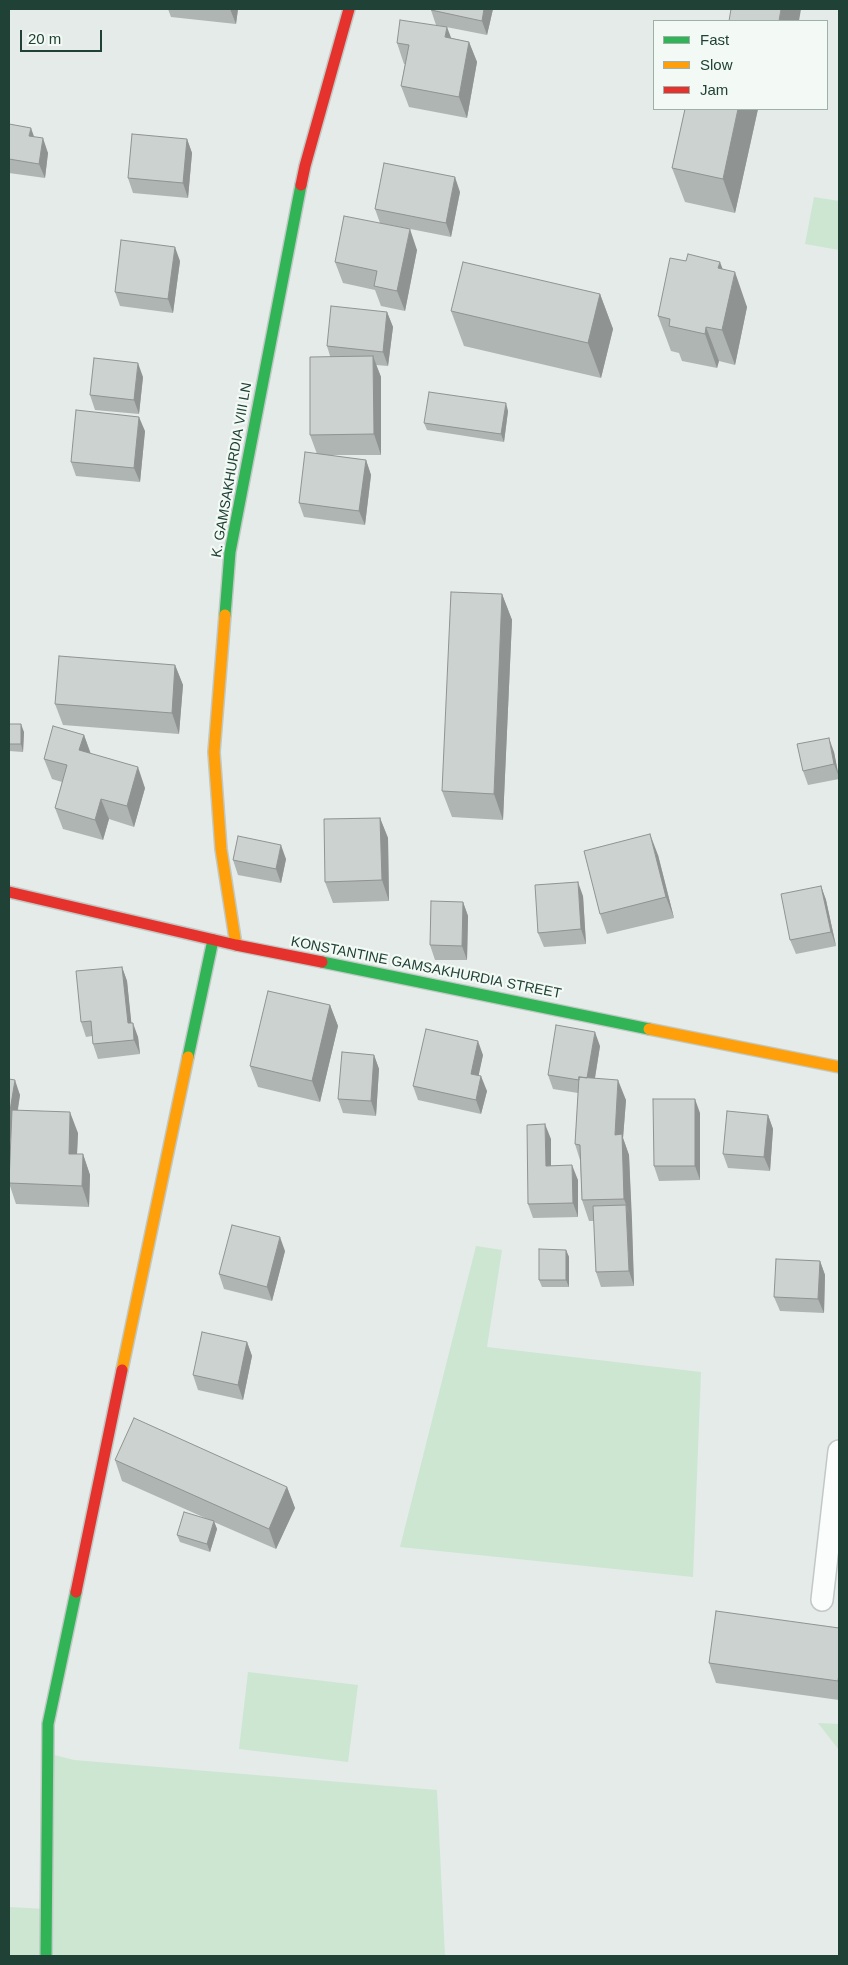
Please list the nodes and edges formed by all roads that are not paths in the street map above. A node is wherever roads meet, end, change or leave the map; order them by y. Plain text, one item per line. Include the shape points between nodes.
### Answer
1 (349, 9) edge
2 (9, 892) edge
3 (213, 940) junction
4 (236, 945) junction
5 (839, 1066) edge
6 (839, 1451) edge
7 (822, 1600) dead end
8 (46, 1956) edge

1 - 4 street, K. GAMSAKHURDIA VIII LN via 305,166 230,552 214,752 221,849
2 - 3 street, KONSTANTINE GAMSAKHURDIA STREET
3 - 4 street, KONSTANTINE GAMSAKHURDIA STREET
3 - 8 street via 48,1724
4 - 5 street, KONSTANTINE GAMSAKHURDIA STREET
6 - 7 street

